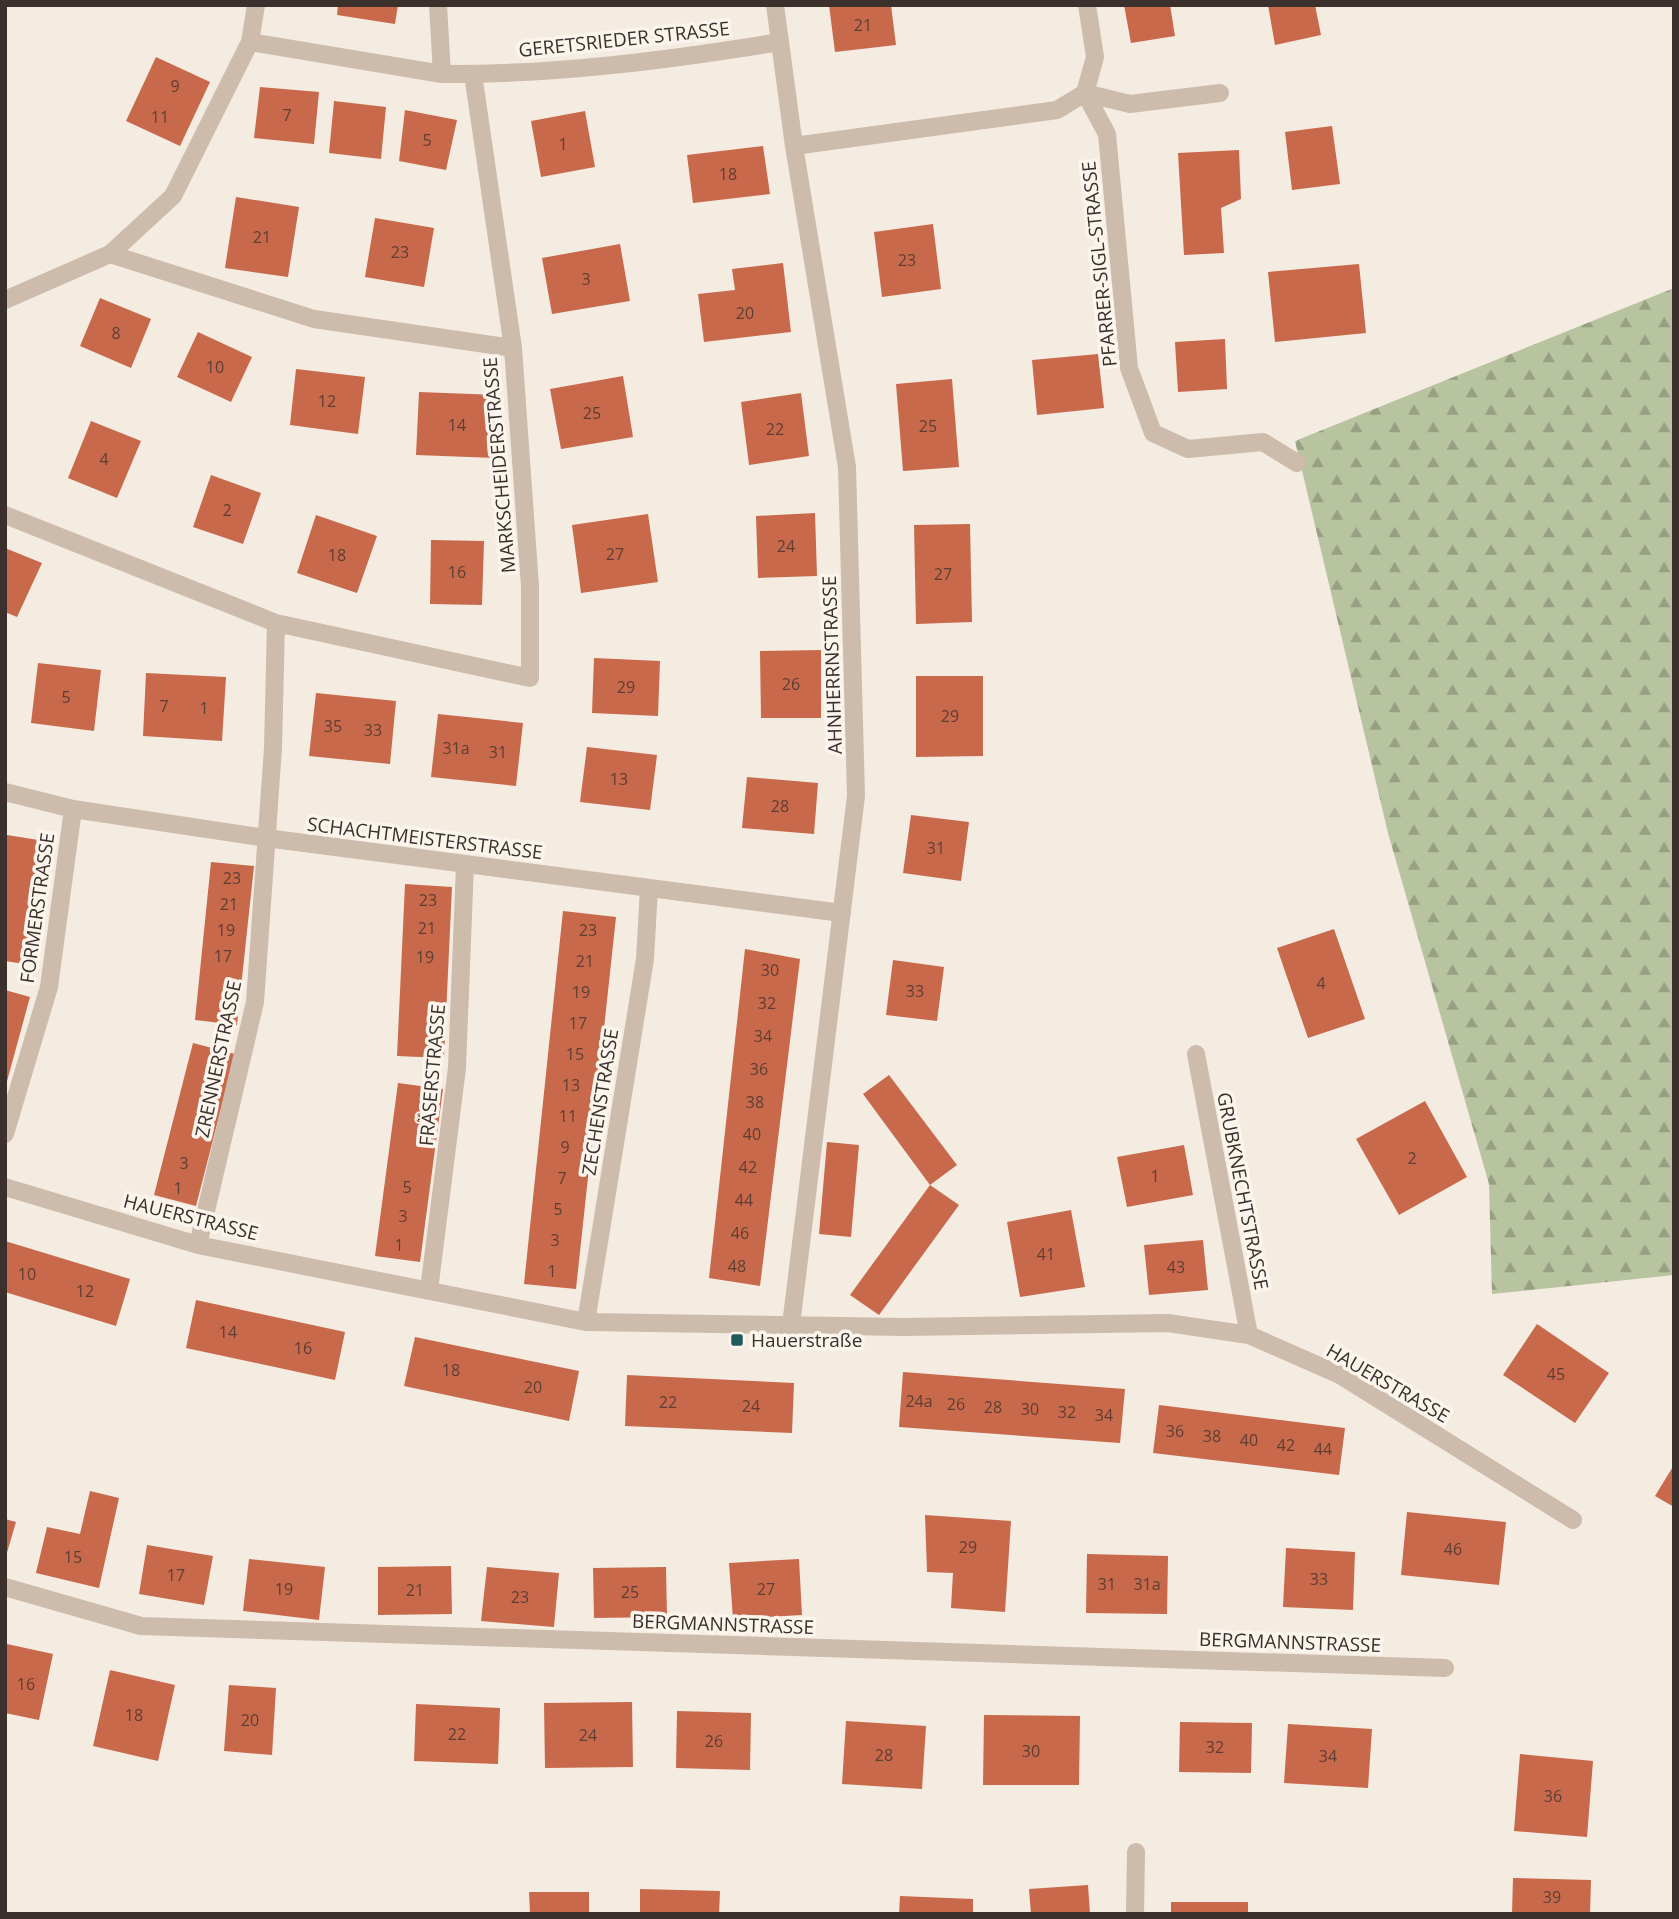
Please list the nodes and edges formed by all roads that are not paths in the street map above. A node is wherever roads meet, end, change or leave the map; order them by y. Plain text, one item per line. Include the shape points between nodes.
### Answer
1 (256, 5) edge
2 (438, 5) edge
3 (775, 5) edge
4 (1087, 5) edge
5 (250, 42) junction
6 (780, 42) junction
7 (442, 74) junction
8 (473, 74) junction
9 (1086, 93) junction
10 (1220, 93) dead end
11 (794, 146) junction
12 (110, 254) junction
13 (5, 300) edge
14 (513, 348) junction
15 (1297, 463) dead end
16 (5, 515) edge
17 (276, 622) junction
18 (5, 792) edge
19 (73, 809) junction
20 (266, 838) junction
21 (465, 864) junction
22 (649, 888) junction
23 (842, 913) junction
24 (1196, 1054) dead end
25 (5, 1134) edge
26 (5, 1187) edge
27 (198, 1245) junction
28 (429, 1290) junction
29 (586, 1322) junction
30 (791, 1325) junction
31 (1249, 1335) junction
32 (1573, 1520) dead end
33 (5, 1587) edge
34 (1445, 1668) dead end
35 (1136, 1852) dead end
36 (1135, 1914) edge

1 - 5 street
2 - 7 street
3 - 6 street, AHNHERRNSTRASSE
4 - 9 street via 1095,57
5 - 7 street, GERETSRIEDER STRASSE
5 - 12 street via 173,196
6 - 8 street, GERETSRIEDER STRASSE via 568,69
6 - 11 street, AHNHERRNSTRASSE
7 - 8 street, GERETSRIEDER STRASSE
8 - 14 street
9 - 10 street via 1130,104
9 - 11 street via 1058,110
9 - 15 street, PFARRER-SIGL-STRASSE via 1107,134 1129,368 1153,433 1188,449 1263,442
11 - 23 street, AHNHERRNSTRASSE via 848,467 856,796
12 - 13 street
12 - 14 street, MARKSCHEIDERSTRASSE via 314,319
14 - 17 street, MARKSCHEIDERSTRASSE via 530,586 530,678
16 - 17 street, MARKSCHEIDERSTRASSE
17 - 20 street
18 - 19 street, SCHACHTMEISTERSTRASSE
19 - 20 street, SCHACHTMEISTERSTRASSE
19 - 25 street, FORMERSTRASSE via 49,987
20 - 21 street, SCHACHTMEISTERSTRASSE
20 - 27 street, ZRENNERSTRASSE via 255,1002
21 - 22 street, SCHACHTMEISTERSTRASSE
21 - 28 street, FRÄSERSTRASSE via 457,1068
22 - 23 street, SCHACHTMEISTERSTRASSE
22 - 29 street, ZECHENSTRASSE via 645,959
23 - 30 street, AHNHERRNSTRASSE
24 - 31 street, GRUBKNECHTSTRASSE
26 - 27 street, HAUERSTRASSE
27 - 28 street, HAUERSTRASSE
28 - 29 street, HAUERSTRASSE
29 - 30 street, HAUERSTRASSE
30 - 31 street, HAUERSTRASSE via 1168,1323
31 - 32 street, HAUERSTRASSE via 1340,1375
33 - 34 street, BERGMANNSTRASSE via 141,1626
35 - 36 street

